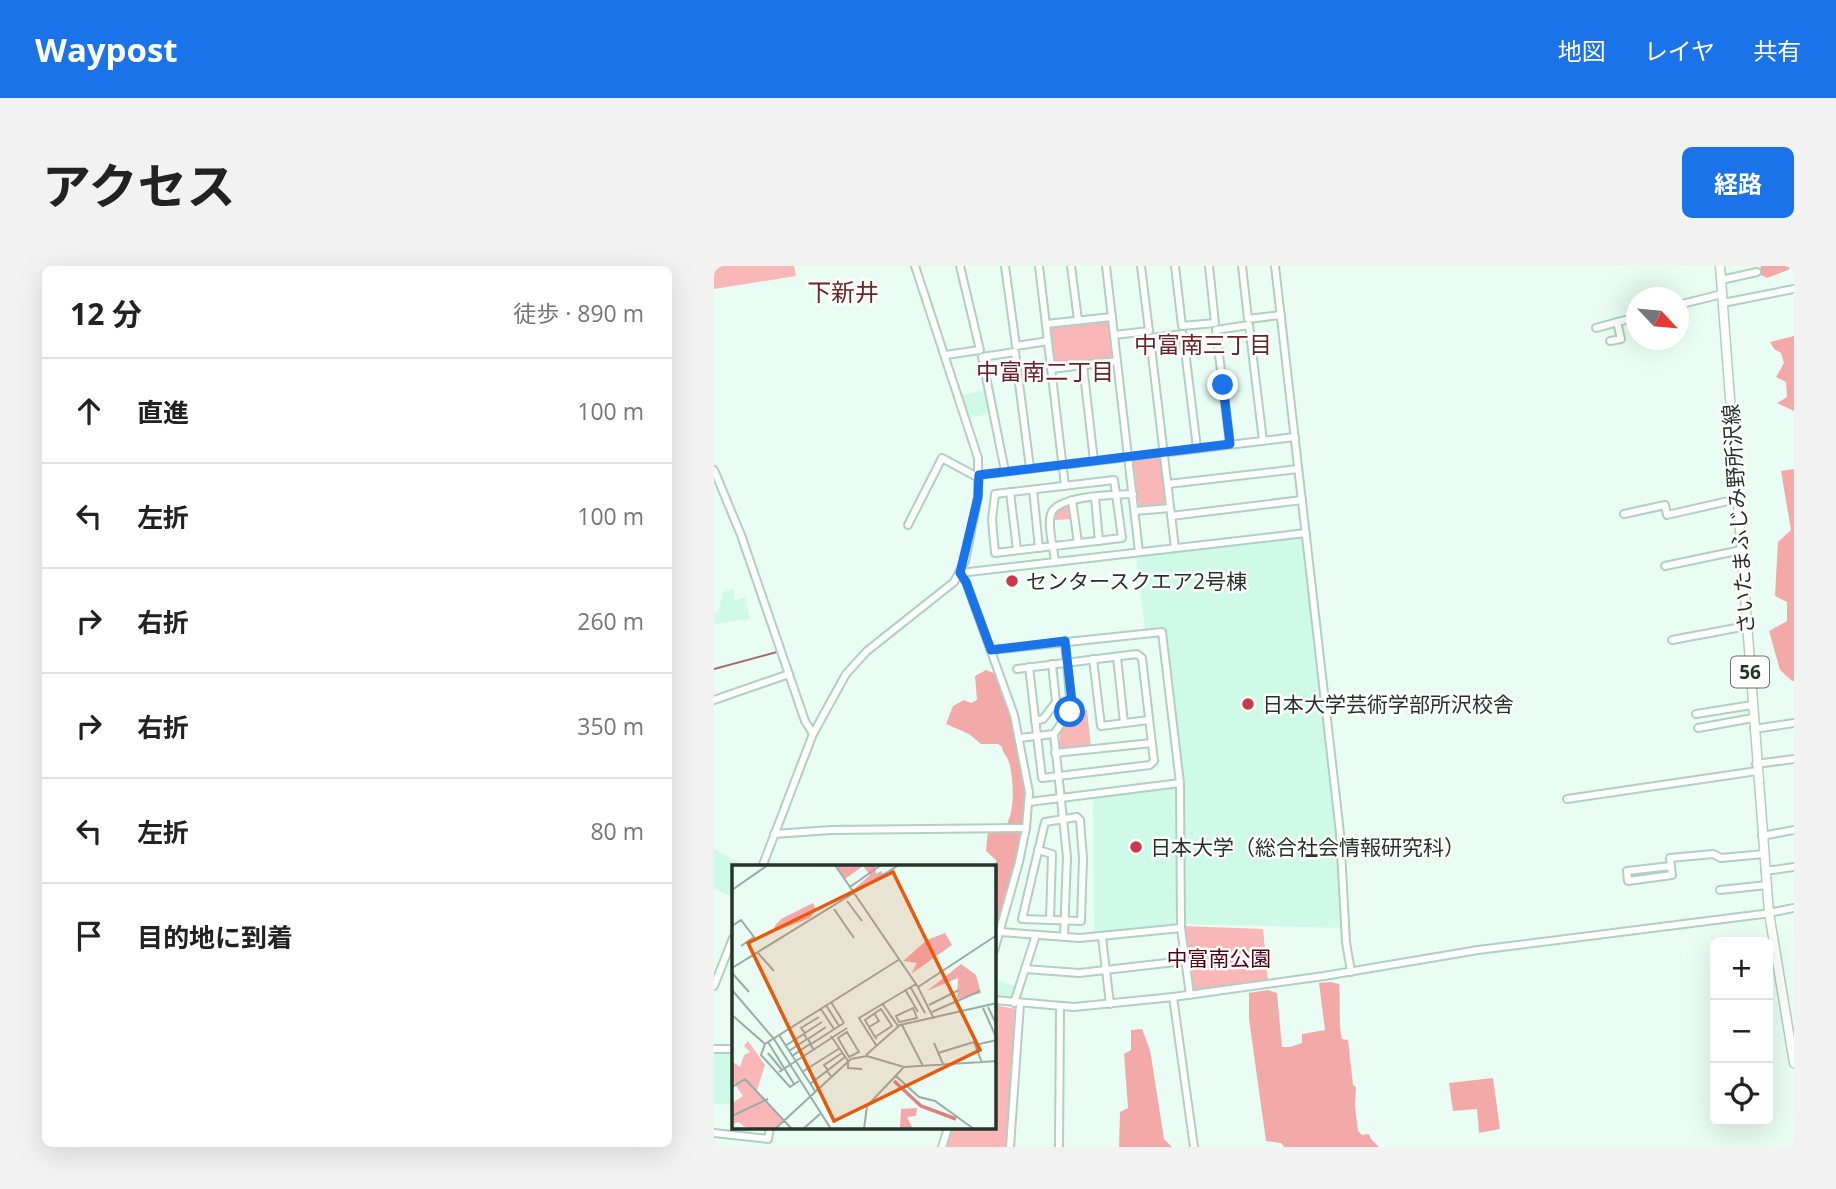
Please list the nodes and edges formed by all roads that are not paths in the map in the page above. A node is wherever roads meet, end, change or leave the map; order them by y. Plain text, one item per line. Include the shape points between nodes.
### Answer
1 (915, 266) edge
2 (960, 266) edge
3 (1005, 266) edge
4 (1039, 266) edge
5 (1071, 266) edge
6 (1106, 266) edge
7 (1142, 266) edge
8 (1175, 266) edge
9 (1209, 266) edge
10 (1242, 266) edge
11 (1275, 266) edge
12 (1720, 266) edge
13 (1757, 272) dead end
14 (1721, 280) junction
15 (1794, 289) edge
16 (1722, 298) junction
17 (1689, 304) edge
18 (1281, 315) junction
19 (1112, 317) junction
20 (1078, 320) junction
21 (1626, 320) edge
22 (1617, 322) junction
23 (1046, 324) junction
24 (1596, 328) dead end
25 (1114, 335) junction
26 (1048, 341) junction
27 (1610, 341) dead end
28 (944, 355) junction
29 (1117, 361) junction
30 (1083, 365) junction
31 (1051, 369) junction
32 (1295, 437) junction
33 (1263, 441) junction
34 (1230, 444) junction
35 (1197, 449) junction
36 (1164, 452) junction
37 (1129, 456) junction
38 (1094, 461) junction
39 (1062, 464) junction
40 (1030, 468) junction
41 (1298, 469) junction
42 (714, 470) edge
43 (1005, 471) junction
44 (979, 477) junction
45 (1168, 484) junction
46 (1065, 486) junction
47 (1032, 490) junction
48 (1010, 492) junction
49 (1133, 494) junction
50 (1117, 495) junction
51 (1095, 498) junction
52 (1737, 499) junction
53 (1072, 500) junction
54 (1302, 500) junction
55 (1135, 512) junction
56 (1170, 512) junction
57 (1624, 514) dead end
58 (908, 524) dead end
59 (1306, 533) junction
60 (1099, 541) junction
61 (1078, 543) junction
62 (1053, 546) junction
63 (1039, 548) junction
64 (1175, 548) junction
65 (1017, 550) junction
66 (1741, 550) junction
67 (1139, 552) junction
68 (1055, 562) junction
69 (1665, 566) dead end
70 (960, 573) junction
71 (1746, 626) junction
72 (1672, 640) dead end
73 (1065, 641) junction
74 (991, 650) junction
75 (1117, 657) junction
76 (1093, 659) junction
77 (1068, 663) junction
78 (1052, 664) junction
79 (1029, 667) junction
80 (1017, 669) dead end
81 (789, 674) junction
82 (714, 700) edge
83 (1752, 705) junction
84 (1696, 714) dead end
85 (1753, 718) junction
86 (1149, 720) junction
87 (1035, 721) junction
88 (1124, 723) junction
89 (1794, 723) edge
90 (1698, 728) dead end
91 (1754, 729) junction
92 (813, 734) junction
93 (1054, 734) junction
94 (1037, 736) junction
95 (1019, 738) junction
96 (1152, 743) junction
97 (1055, 753) junction
98 (1794, 759) edge
99 (1757, 767) junction
100 (1057, 776) junction
101 (1180, 783) junction
102 (1060, 798) junction
103 (1567, 799) dead end
104 (1028, 802) junction
105 (1063, 819) junction
106 (1026, 828) junction
107 (1794, 830) edge
108 (774, 834) junction
109 (1762, 836) junction
110 (1038, 850) junction
111 (1764, 854) junction
112 (763, 865) edge
113 (1671, 866) junction
114 (1794, 867) edge
115 (1765, 871) junction
116 (1767, 885) junction
117 (1720, 890) dead end
118 (1794, 908) edge
119 (1769, 913) junction
120 (1050, 920) junction
121 (1065, 921) junction
122 (1181, 928) junction
123 (1000, 932) junction
124 (1036, 935) junction
125 (1064, 937) junction
126 (1102, 937) junction
127 (732, 941) edge
128 (996, 945) edge
129 (1184, 961) junction
130 (1026, 969) junction
131 (1106, 970) junction
132 (1351, 972) junction
133 (714, 986) edge
134 (1190, 995) junction
135 (1173, 998) junction
136 (996, 1000) edge
137 (1017, 1003) junction
138 (1110, 1004) junction
139 (1060, 1007) junction
140 (714, 1049) edge
141 (732, 1049) edge
142 (1794, 1063) edge
143 (770, 1130) edge
144 (947, 1130) edge
145 (714, 1133) edge
146 (754, 1138) junction
147 (751, 1147) edge
148 (942, 1147) edge
149 (1010, 1147) edge
150 (1059, 1147) edge
151 (1194, 1147) edge

1 - 28 street
2 - 28 street via 980,350
3 - 26 street via 1016,346
4 - 23 street
5 - 20 street
6 - 19 street
7 - 25 street via 1149,331
8 - 9 street via 1182,326 1215,323
10 - 18 street via 1248,319
11 - 18 street
12 - 14 main road, さいたまふじみ野所沢線 / 56
13 - 14 street
14 - 16 main road, さいたまふじみ野所沢線 / 56
15 - 16 street
16 - 17 street
16 - 52 main road, さいたまふじみ野所沢線 / 56
18 - 32 street
19 - 20 street
19 - 25 street
20 - 23 street
21 - 22 street
22 - 24 street
22 - 27 street via 1621,339
23 - 26 street
25 - 29 street
26 - 31 street
28 - 44 street via 975,447
29 - 30 street
29 - 37 street
30 - 31 street
30 - 38 street
31 - 39 street
32 - 33 street
32 - 41 street
33 - 34 street
33 - 34 street via 1249,326 1216,330
34 - 35 street
35 - 36 street
35 - 36 street via 1183,334 1150,338
36 - 37 street
36 - 45 street
37 - 38 street
37 - 49 street
38 - 39 street
39 - 40 street
39 - 46 street
40 - 43 street
40 - 43 street via 1015,352 982,357
41 - 45 street
41 - 54 street
42 - 81 street
43 - 44 street
44 - 58 street via 942,458
44 - 70 street
45 - 56 street
46 - 47 street
46 - 50 street via 1114,481
47 - 48 street
47 - 63 street
48 - 65 street
48 - 65 street via 995,494 995,554
49 - 50 street
49 - 55 street
50 - 51 street
50 - 60 street via 1122,538
51 - 53 street
51 - 60 street
52 - 57 street via 1667,514 1665,505
52 - 66 main road, さいたまふじみ野所沢線 / 56
53 - 61 street
53 - 62 street via 1058,504 1051,513
54 - 56 street
54 - 59 street
55 - 56 street
55 - 67 street
56 - 64 street
59 - 64 street
59 - 132 street
60 - 61 street
61 - 62 street
62 - 63 street
62 - 68 street
63 - 65 street
64 - 67 street
66 - 69 street
66 - 71 main road, さいたまふじみ野所沢線 / 56
67 - 68 street
68 - 70 street
70 - 74 street
70 - 92 street via 852,665
71 - 72 street
71 - 83 main road, さいたまふじみ野所沢線 / 56
73 - 74 street
73 - 77 street
73 - 101 street via 1162,631
74 - 95 street
75 - 76 street
75 - 86 street via 1137,654 1142,658
75 - 88 street
76 - 77 street
76 - 88 street via 1101,726
77 - 78 street
77 - 93 street via 1072,706
78 - 79 street
78 - 87 street via 1056,702 1043,719
79 - 80 street
79 - 87 street
81 - 82 street
81 - 92 street
83 - 84 street
83 - 85 main road, さいたまふじみ野所沢線 / 56
85 - 90 street
85 - 91 main road, さいたまふじみ野所沢線 / 56
86 - 88 street
86 - 96 street
87 - 94 street
89 - 91 street
91 - 99 main road, さいたまふじみ野所沢線 / 56
92 - 108 street
93 - 94 street
93 - 97 street
94 - 95 street
94 - 100 street via 1042,778
95 - 104 street
96 - 97 street
96 - 100 street via 1154,761 1150,765
97 - 100 street
98 - 99 street
99 - 103 street
99 - 109 main road, さいたまふじみ野所沢線 / 56
100 - 102 street
101 - 102 street
101 - 122 street
102 - 104 street
102 - 105 street
104 - 106 street
105 - 110 street via 1045,821
105 - 121 street
105 - 121 street via 1080,820 1083,858 1081,921
106 - 108 street
106 - 123 street
107 - 109 street
108 - 112 street
109 - 111 main road, さいたまふじみ野所沢線 / 56
110 - 120 street via 1052,854
110 - 120 street via 1022,919
111 - 113 street via 1721,858 1713,853 1670,859
111 - 115 main road, さいたまふじみ野所沢線 / 56
113 - 113 street via 1626,871 1628,881 1672,875
114 - 115 street
115 - 116 main road, さいたまふじみ野所沢線 / 56
116 - 117 street
116 - 119 main road, さいたまふじみ野所沢線 / 56
118 - 119 street
119 - 132 street via 1478,950
119 - 142 main road, さいたまふじみ野所沢線 / 56
120 - 121 street
121 - 125 street
122 - 126 street
122 - 129 street
123 - 124 street
123 - 128 street
124 - 125 street
124 - 130 street
125 - 126 street
126 - 131 street
127 - 133 street
129 - 131 street
129 - 134 street
130 - 131 street
130 - 137 street
131 - 138 street
132 - 134 street
134 - 135 street
135 - 138 street
135 - 151 street
136 - 137 street
137 - 139 street
137 - 149 street
138 - 139 street
139 - 150 street
140 - 141 street
143 - 146 street via 768,1139
144 - 148 street
145 - 146 street
146 - 147 street

